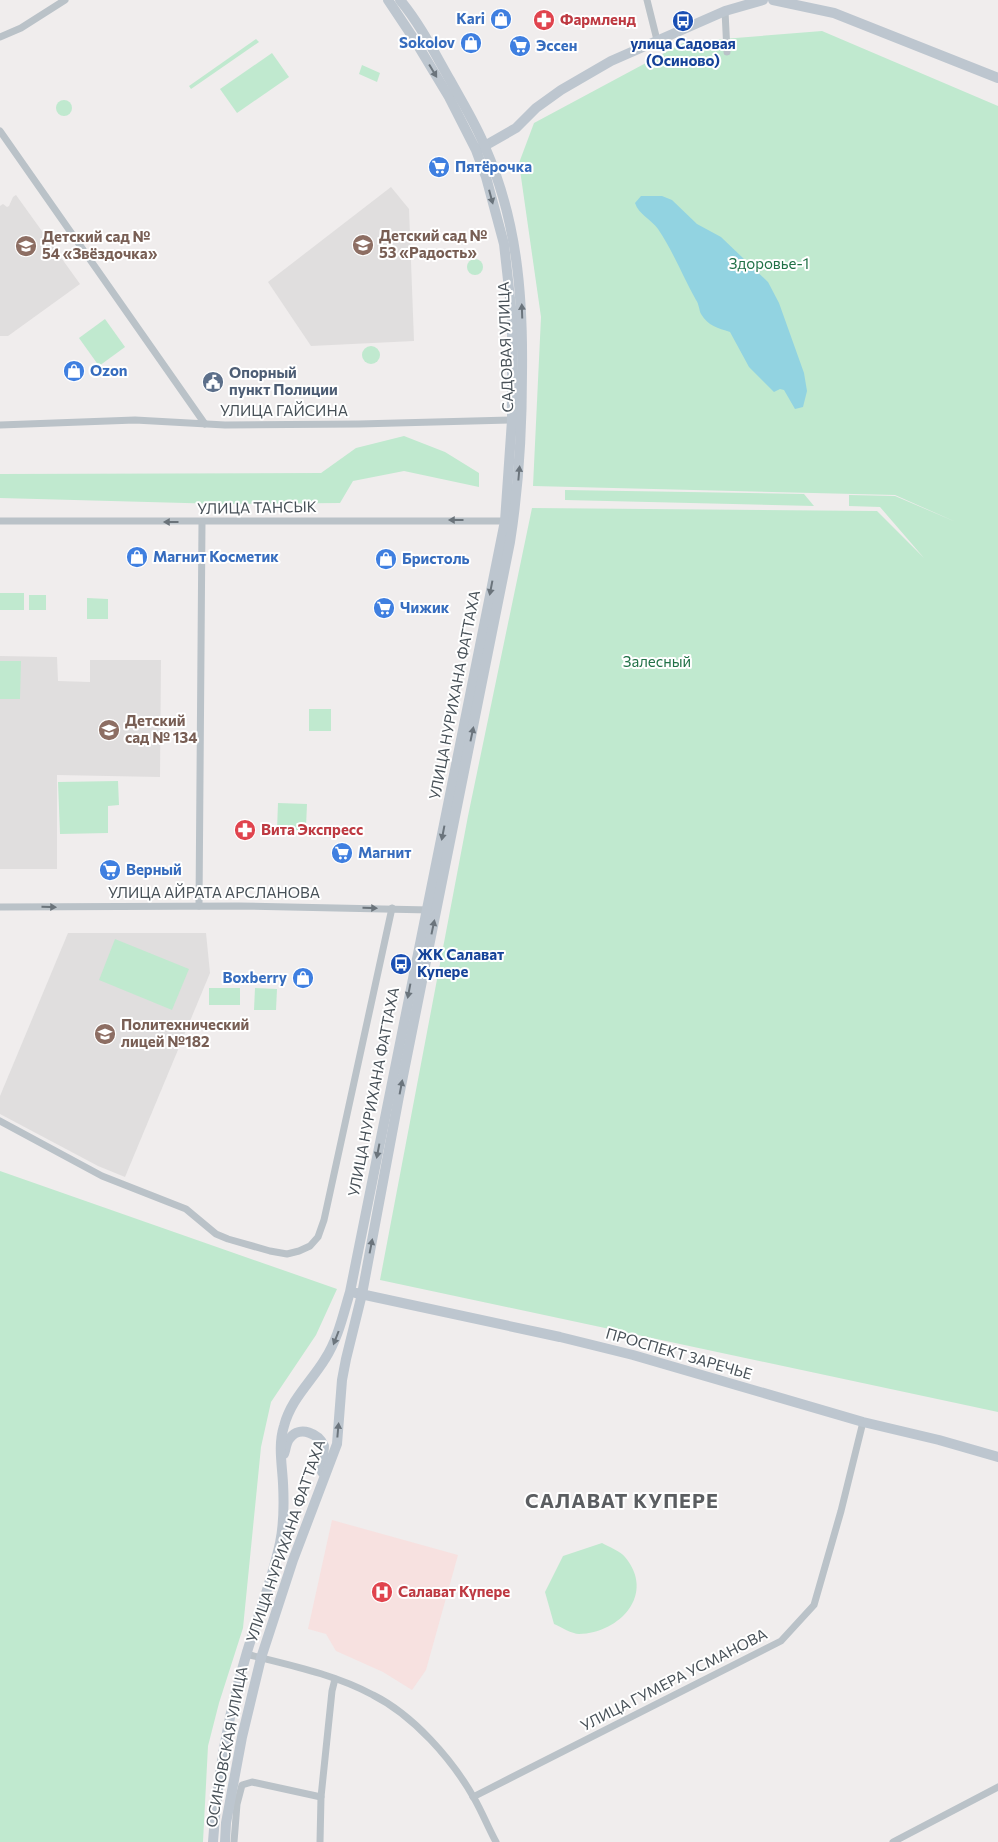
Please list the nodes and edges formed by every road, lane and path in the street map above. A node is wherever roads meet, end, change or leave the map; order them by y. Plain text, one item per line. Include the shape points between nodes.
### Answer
1 (65, 0) edge
2 (388, 0) edge
3 (400, 0) edge
4 (647, 0) edge
5 (763, 0) edge
6 (774, 0) edge
7 (725, 11) junction
8 (0, 37) edge
9 (657, 40) junction
10 (727, 52) dead end
11 (998, 78) edge
12 (0, 131) edge
13 (481, 148) junction
14 (512, 420) junction
15 (0, 424) edge
16 (205, 424) junction
17 (0, 521) edge
18 (509, 521) junction
19 (202, 522) junction
20 (199, 906) junction
21 (0, 907) edge
22 (392, 908) junction
23 (432, 910) junction
24 (0, 1122) edge
25 (350, 1292) junction
26 (362, 1294) junction
27 (863, 1422) junction
28 (998, 1456) edge
29 (281, 1462) junction
30 (322, 1481) junction
31 (246, 1654) junction
32 (261, 1658) junction
33 (335, 1679) junction
34 (998, 1788) edge
35 (321, 1797) junction
36 (474, 1797) junction
37 (213, 1842) edge
38 (225, 1842) edge
39 (234, 1842) edge
40 (320, 1842) edge
41 (496, 1842) edge
42 (893, 1842) edge

1 - 8 street via 18,30
2 -> 13 street
3 - 13 street via 420,27
4 - 9 street
5 - 7 street
6 - 11 street via 834,13
7 - 9 street
7 - 10 street
9 - 13 street via 611,61 561,90 516,128
12 - 16 street, УЛИЦА ГАЙСИНА
13 -> 14 street, САДОВАЯ УЛИЦА via 507,259 512,316
18 -> 13 street, САДОВАЯ УЛИЦА via 523,421 522,304 509,220 496,175
14 - 16 street, УЛИЦА ГАЙСИНА
14 - 18 street, САДОВАЯ УЛИЦА
15 - 16 street via 135,420
19 -> 17 street, УЛИЦА ТАНСЫК
18 -> 19 street, УЛИЦА ТАНСЫК
18 - 23 street, УЛИЦА НУРИХАНА ФАТТАХА
19 - 20 street
21 -> 20 street, УЛИЦА АЙРАТА АРСЛАНОВА
20 -> 22 street, УЛИЦА АЙРАТА АРСЛАНОВА
22 - 23 street, УЛИЦА АЙРАТА АРСЛАНОВА
22 - 24 street via 324,1220 318,1237 310,1246 287,1254 228,1239 216,1234 186,1208 102,1176
23 -> 25 street, УЛИЦА НУРИХАНА ФАТТАХА via 388,1095
26 -> 23 street, УЛИЦА НУРИХАНА ФАТТАХА
25 - 26 street, ПРОСПЕКТ ЗАРЕЧЬЕ
25 -> 29 street, УЛИЦА НУРИХАНА ФАТТАХА via 332,1348 288,1414 281,1437
26 - 27 street, ПРОСПЕКТ ЗАРЕЧЬЕ via 633,1355
30 -> 26 street, УЛИЦА НУРИХАНА ФАТТАХА via 336,1444 342,1380
27 - 28 street, ПРОСПЕКТ ЗАРЕЧЬЕ
27 - 36 street, УЛИЦА ГУМЕРА УСМАНОВА via 814,1605 781,1641
29 - 30 street via 287,1443 295,1434 302,1432 317,1436 324,1446
29 - 31 street, УЛИЦА НУРИХАНА ФАТТАХА via 283,1508 280,1542
30 - 32 street, УЛИЦА НУРИХАНА ФАТТАХА
31 - 32 street
31 - 37 street, ОСИНОВСКАЯ УЛИЦА via 218,1778
32 - 33 street
32 - 38 street, ОСИНОВСКАЯ УЛИЦА via 242,1737
33 - 35 street
33 - 36 street via 374,1695 410,1720 451,1763
34 - 42 street
35 - 39 street via 245,1783 238,1804
35 - 40 street
36 - 41 street

